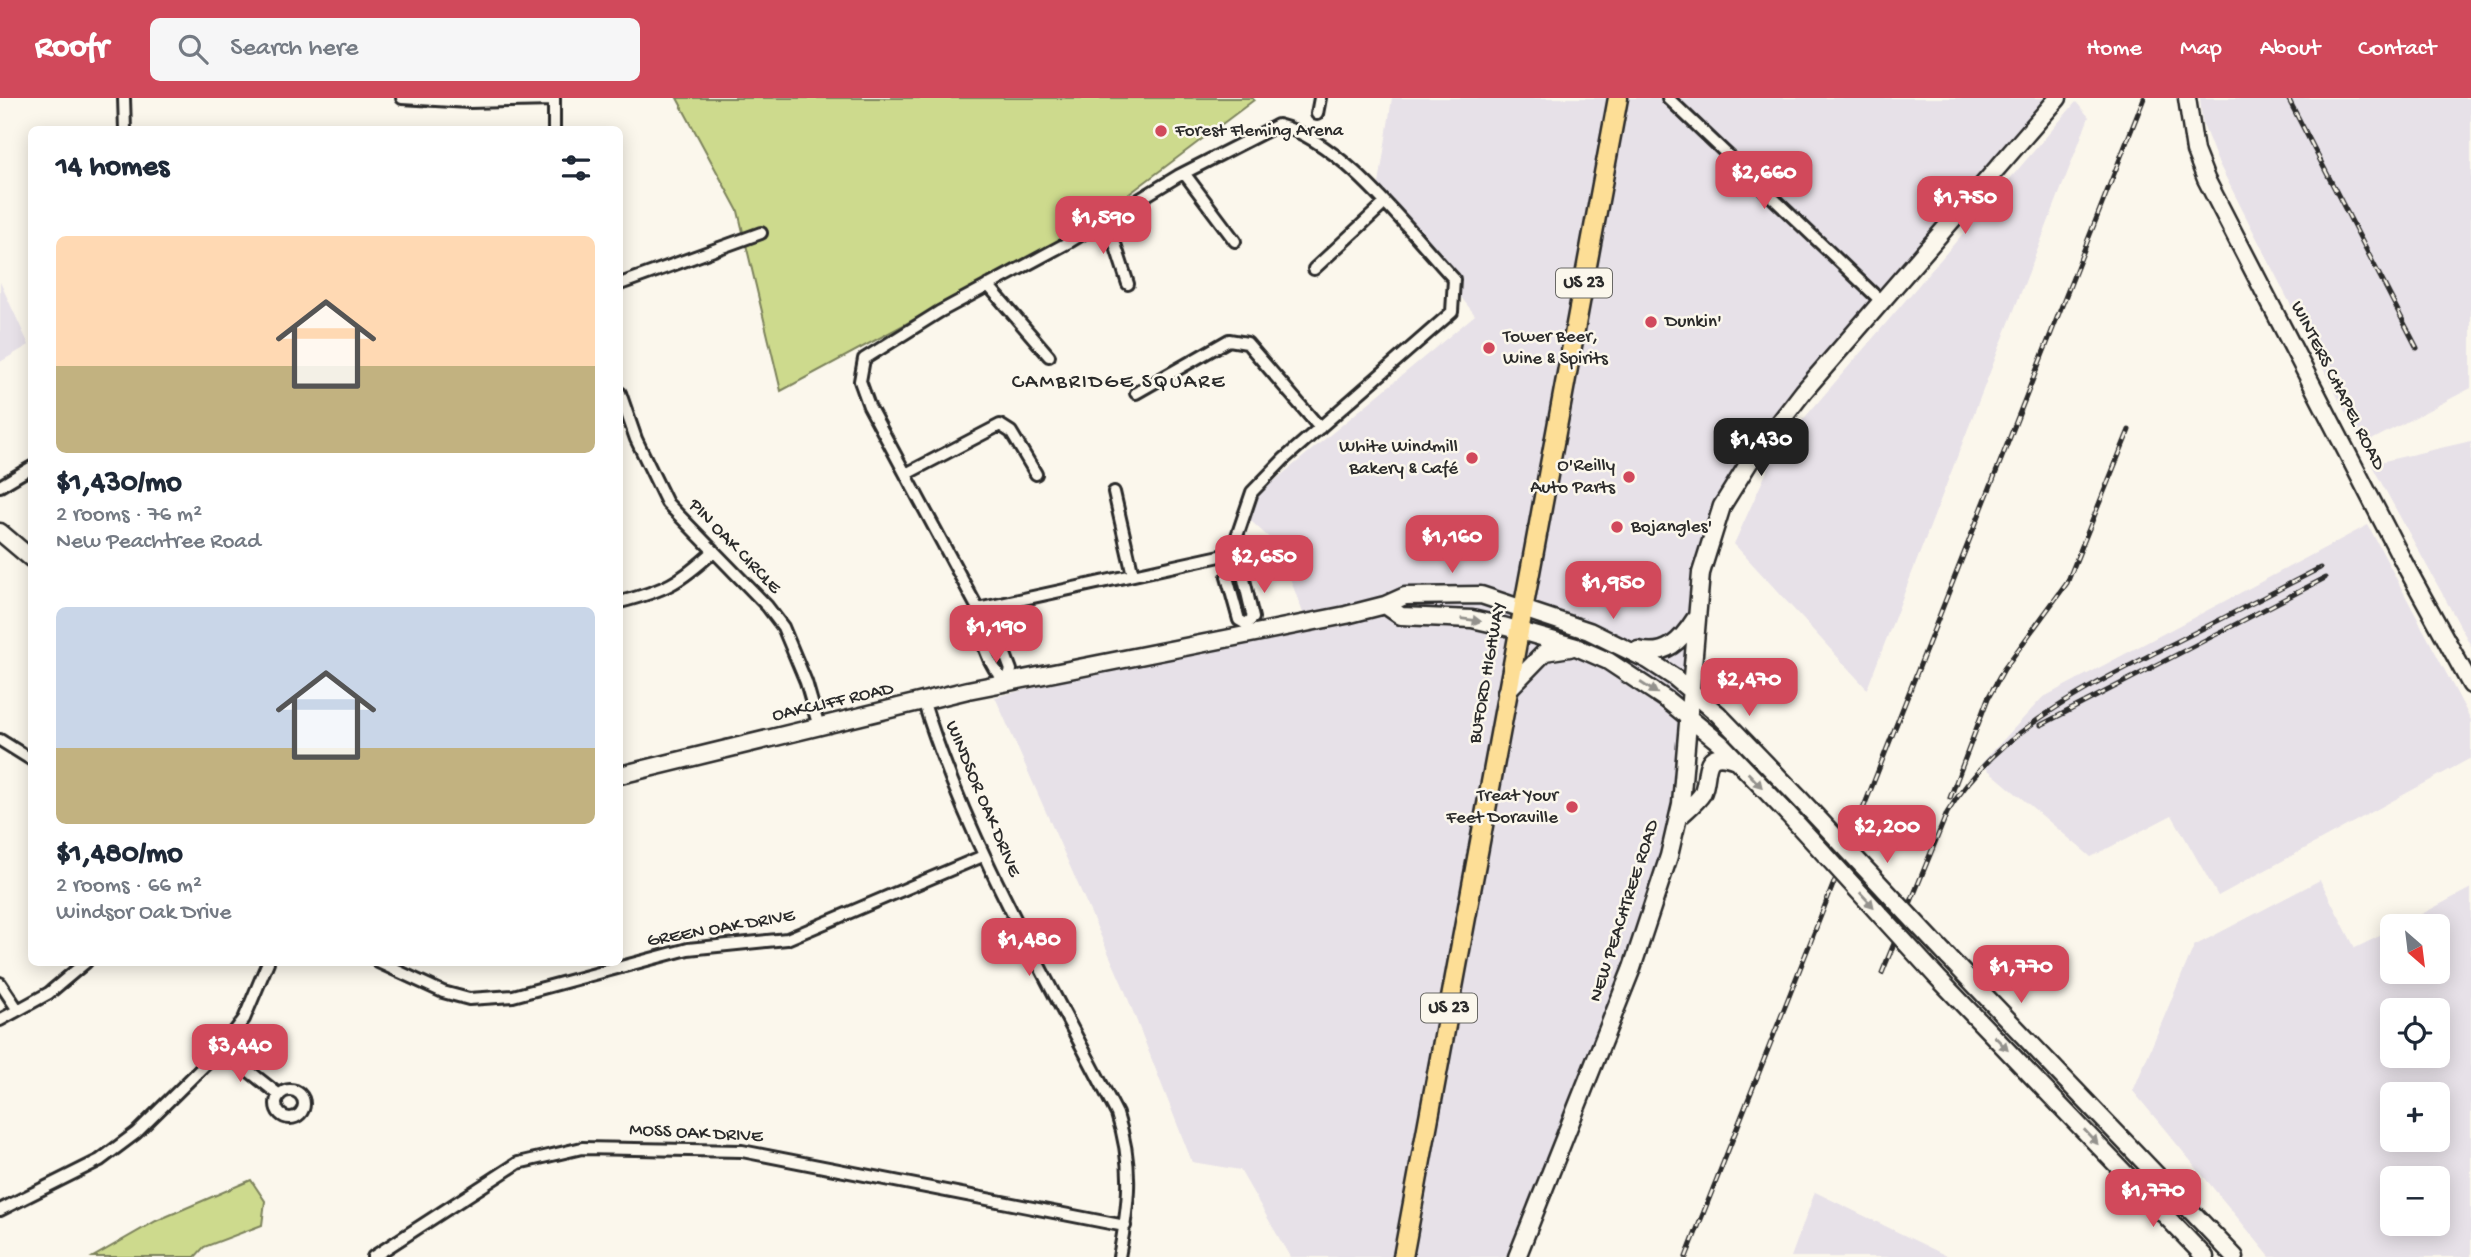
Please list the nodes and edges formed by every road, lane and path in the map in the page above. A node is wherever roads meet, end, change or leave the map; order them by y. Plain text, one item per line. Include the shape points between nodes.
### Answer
1 (124, 98) edge
2 (402, 98) edge
3 (1320, 98) edge
4 (1618, 98) edge
5 (1668, 98) edge
6 (2058, 98) edge
7 (2188, 98) edge
8 (554, 99) edge
9 (1317, 114) dead end
10 (125, 126) edge
11 (554, 126) edge
12 (1184, 173) junction
13 (1384, 204) junction
14 (1107, 219) junction
15 (761, 233) dead end
16 (1235, 241) dead end
17 (1314, 269) dead end
18 (623, 283) edge
19 (1128, 284) dead end
20 (988, 285) junction
21 (1882, 302) junction
22 (1049, 356) dead end
23 (1136, 393) dead end
24 (623, 402) edge
25 (1320, 428) junction
26 (28, 469) edge
27 (906, 474) junction
28 (1036, 474) dead end
29 (0, 486) edge
30 (1114, 492) dead end
31 (0, 532) edge
32 (714, 551) junction
33 (1234, 553) junction
34 (28, 556) edge
35 (1133, 575) junction
36 (623, 601) edge
37 (1385, 605) junction
38 (1521, 608) junction
39 (978, 609) junction
40 (1697, 617) junction
41 (1247, 629) junction
42 (1517, 630) junction
43 (1621, 646) junction
44 (1576, 647) junction
45 (2465, 661) edge
46 (1006, 682) junction
47 (2471, 685) edge
48 (1690, 691) junction
49 (1506, 692) junction
50 (924, 703) junction
51 (1687, 717) junction
52 (819, 727) junction
53 (0, 740) edge
54 (28, 758) edge
55 (1736, 760) junction
56 (623, 774) edge
57 (1678, 818) junction
58 (983, 856) junction
59 (81, 966) edge
60 (266, 966) edge
61 (387, 966) edge
62 (0, 983) edge
63 (18, 1010) junction
64 (0, 1020) edge
65 (221, 1049) junction
66 (278, 1094) dead end
67 (0, 1210) edge
68 (1125, 1226) junction
69 (373, 1257) edge
70 (1119, 1257) edge
71 (1404, 1257) edge
72 (1517, 1257) edge
73 (2205, 1257) edge
74 (2235, 1257) edge

1 - 10 street
2 - 8 street via 469,102
3 - 9 street
4 - 38 main road, BUFORD HIGHWAY / US 23
5 - 21 street
6 - 21 main road, NEW PEACHTREE ROAD
7 - 45 main road, WINTERS CHAPEL ROAD via 2195,151 2206,179 2404,563
8 - 11 street
12 - 13 street via 1278,125 1300,131 1346,162
12 - 14 street
12 - 16 street
13 - 17 street
13 - 25 street via 1454,279 1452,312
14 - 19 street
14 - 20 street
15 - 18 street
20 - 22 street
20 - 27 street via 864,359 860,381 869,406
21 - 40 main road, NEW PEACHTREE ROAD via 1770,433 1722,506 1701,573
23 - 25 street via 1229,340 1247,343
24 - 32 street, PIN OAK CIRCLE via 667,503
25 - 33 street via 1252,492
26 - 29 street
27 - 28 street via 1000,425 1011,432
27 - 39 street
30 - 35 street
31 - 34 main road
32 - 36 street via 665,590
32 - 52 street, PIN OAK CIRCLE via 783,626
33 - 35 street
33 - 41 street via 1234,566 1242,575 1253,618
35 - 39 street
37 - 38 main road, OAKCLIFF ROAD via 1405,596 1456,593
37 - 41 main road, OAKCLIFF ROAD
37 -> 42 main road via 1401,616 1472,619
38 - 42 main road, BUFORD HIGHWAY / US 23
38 - 43 main road, OAKCLIFF ROAD
39 - 46 street via 991,617 1011,670
40 - 43 main road via 1667,649 1653,654
40 - 48 main road, NEW PEACHTREE ROAD
41 - 46 main road, OAKCLIFF ROAD
42 - 44 main road
42 - 49 main road, BUFORD HIGHWAY / US 23
43 - 48 main road, OAKCLIFF ROAD
44 - 49 main road via 1545,652
44 -> 51 main road via 1608,661
45 - 47 main road, WINTERS CHAPEL ROAD
46 - 50 main road, OAKCLIFF ROAD
48 - 51 main road, NEW PEACHTREE ROAD
48 - 74 main road, OAKCLIFF ROAD, bridge via 1799,798
49 - 71 main road, BUFORD HIGHWAY / US 23
50 - 52 main road, OAKCLIFF ROAD
50 - 58 street, WINDSOR OAK DRIVE
51 - 55 main road
51 - 57 main road, NEW PEACHTREE ROAD
52 - 56 main road, OAKCLIFF ROAD
53 - 54 street
55 - 57 main road via 1723,757 1706,766 1702,794
55 -> 73 main road, bridge
57 - 72 main road, NEW PEACHTREE ROAD via 1632,968
58 - 61 street, GREEN OAK DRIVE via 787,939 688,949 513,996 470,999
58 - 68 street, WINDSOR OAK DRIVE via 1116,1114 1125,1138 1129,1175
59 - 63 street via 50,993
60 - 65 street via 244,1019
62 - 63 street
63 - 64 street
65 - 66 street
65 - 67 street via 136,1133 100,1160
68 - 69 street, MOSS OAK DRIVE via 742,1150 582,1148 518,1163
68 - 70 street, WINDSOR OAK DRIVE

